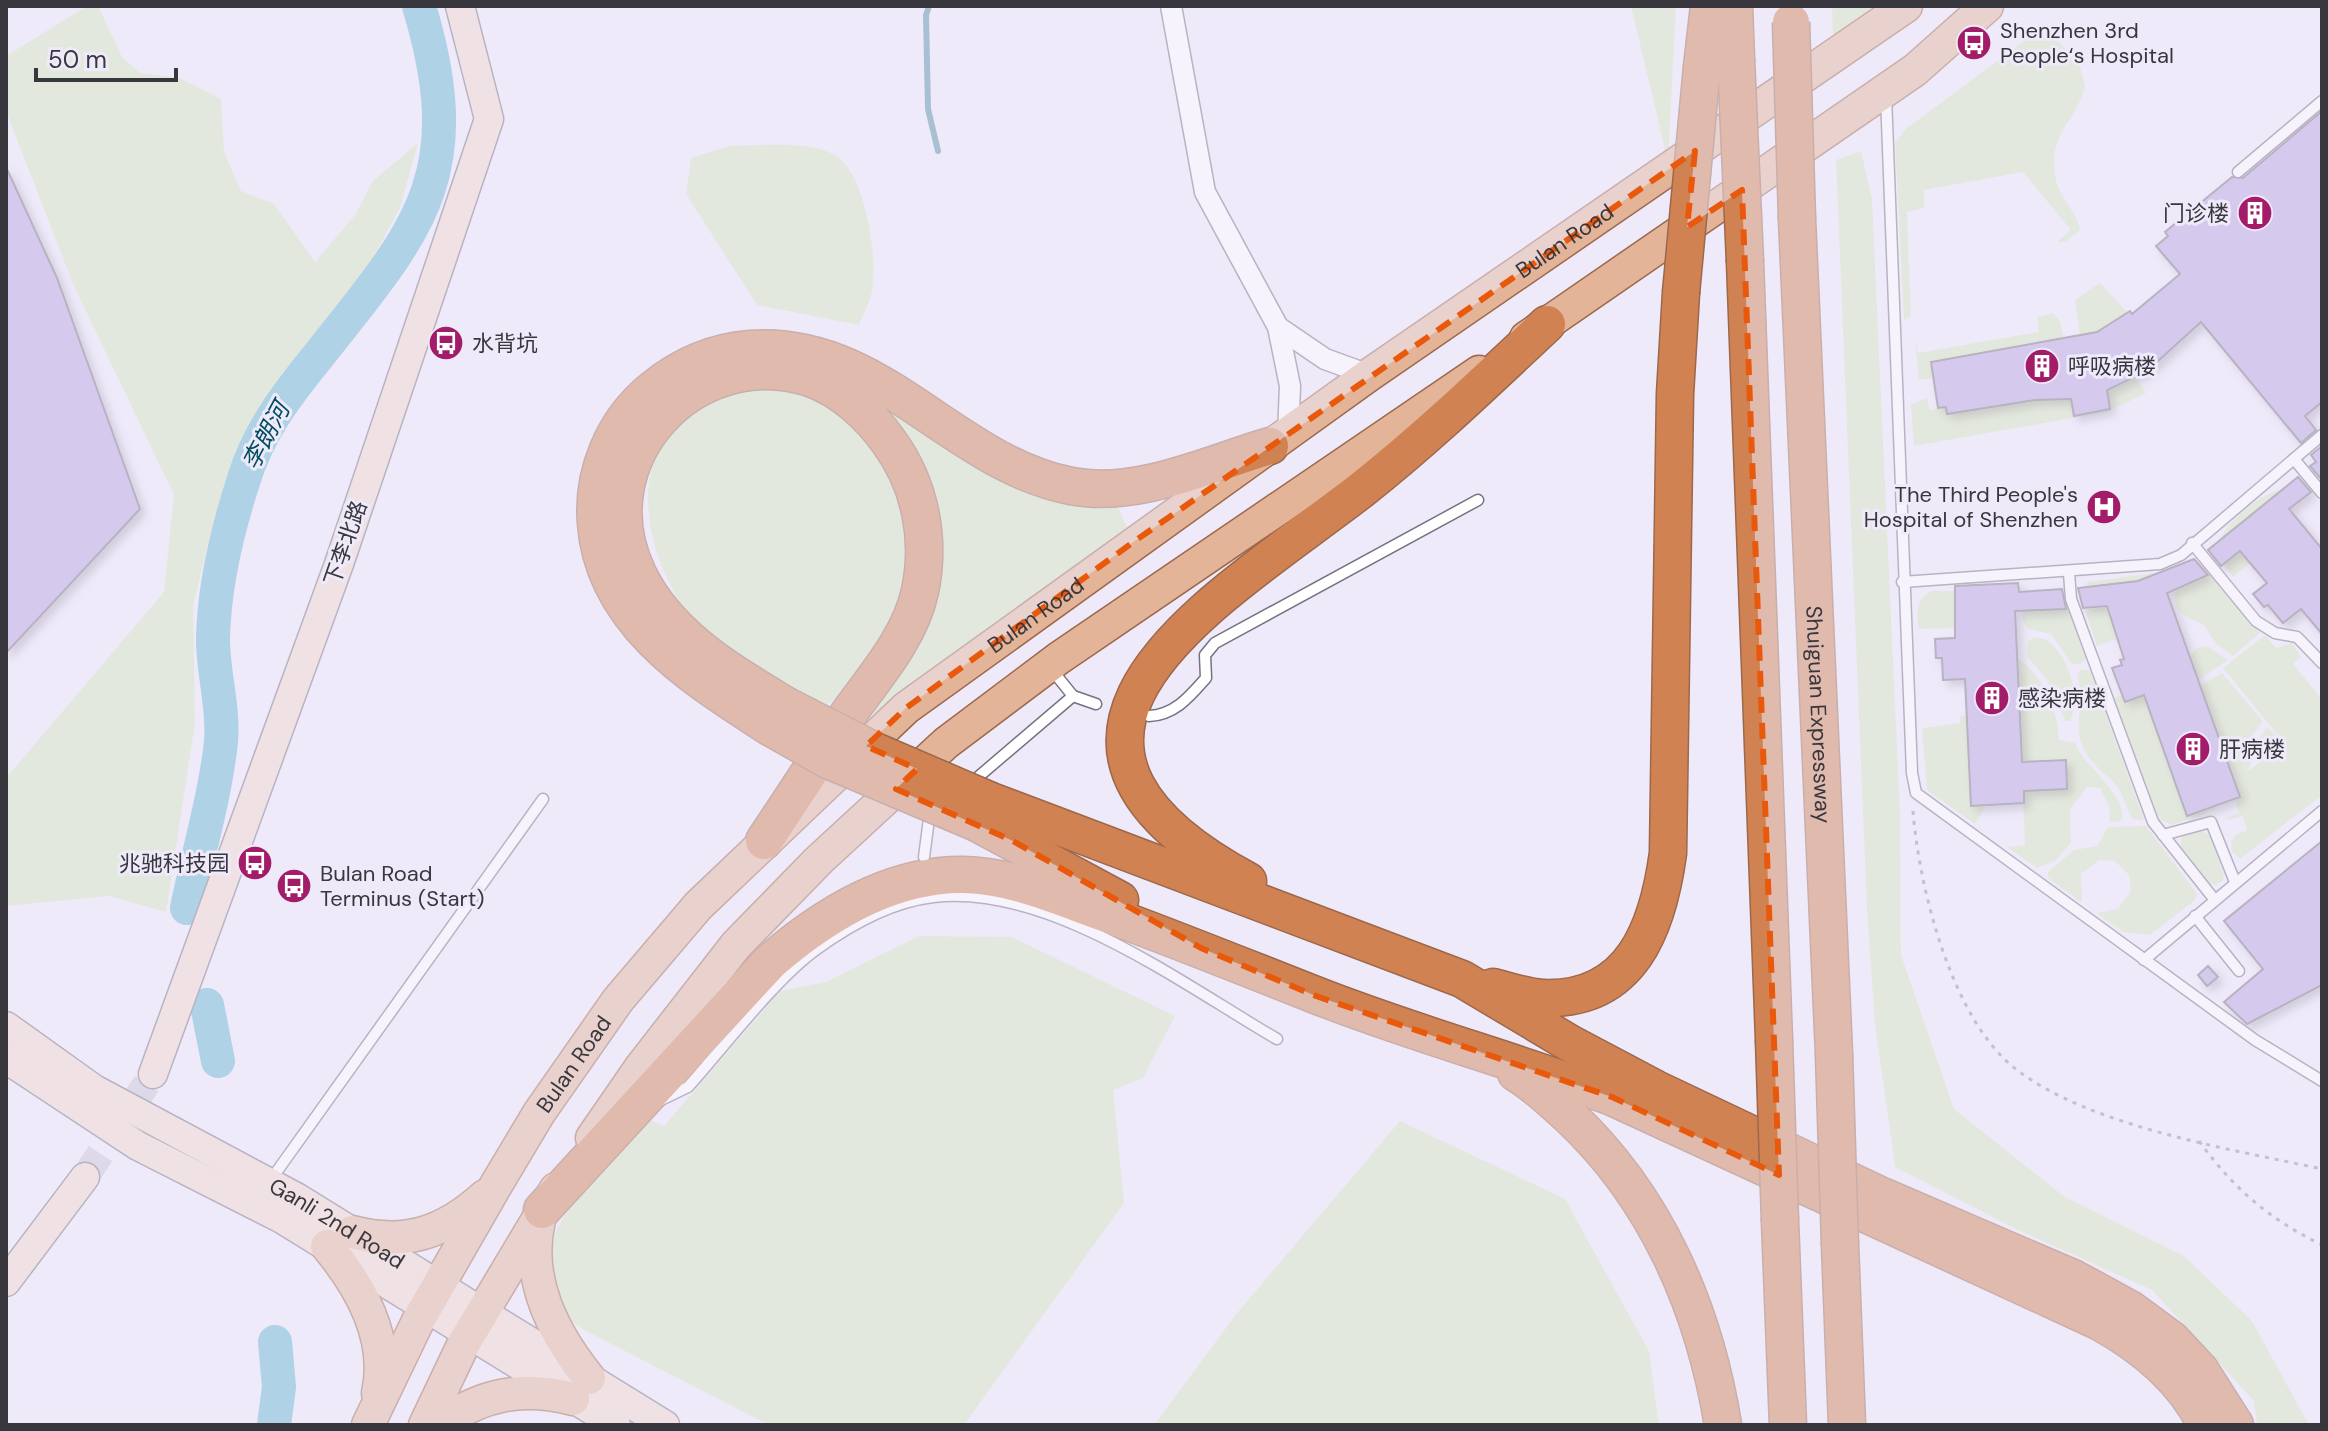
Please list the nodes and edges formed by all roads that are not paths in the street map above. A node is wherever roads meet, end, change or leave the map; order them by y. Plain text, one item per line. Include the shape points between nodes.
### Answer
1 (460, 6) edge
2 (1171, 6) edge
3 (1709, 6) edge
4 (1734, 6) edge
5 (1906, 6) edge
6 (1970, 6) edge
7 (1987, 6) edge
8 (1791, 14) edge
9 (1948, 44) junction
10 (1719, 63) junction
11 (1886, 90) junction
12 (2322, 101) edge
13 (2238, 172) dead end
14 (1547, 324) junction
15 (1278, 327) junction
16 (1369, 375) junction
17 (2322, 435) edge
18 (1279, 440) junction
19 (2294, 459) junction
20 (2322, 493) edge
21 (1478, 500) dead end
22 (2192, 543) junction
23 (2069, 573) junction
24 (1902, 582) junction
25 (2322, 663) edge
26 (1048, 665) junction
27 (1073, 696) junction
28 (1096, 704) dead end
29 (777, 716) junction
30 (1149, 716) dead end
31 (543, 799) dead end
32 (2322, 811) edge
33 (984, 812) junction
34 (2163, 835) junction
35 (764, 841) junction
36 (924, 857) dead end
37 (2235, 882) junction
38 (2214, 899) junction
39 (2195, 916) junction
40 (1341, 931) junction
41 (1201, 948) junction
42 (2144, 960) junction
43 (2239, 971) dead end
44 (1462, 979) junction
45 (6, 1026) edge
46 (1277, 1039) dead end
47 (1454, 1041) junction
48 (6, 1059) edge
49 (153, 1074) tunnel mouth
50 (2322, 1081) edge
51 (627, 1118) junction
52 (85, 1177) tunnel mouth
53 (270, 1183) junction
54 (496, 1185) junction
55 (542, 1210) junction
56 (339, 1239) junction
57 (6, 1282) edge
58 (432, 1296) junction
59 (1843, 1311) junction
60 (475, 1323) junction
61 (581, 1388) junction
62 (371, 1419) edge
63 (425, 1425) edge
64 (438, 1425) edge
65 (616, 1425) edge
66 (665, 1425) edge
67 (1723, 1425) edge
68 (1788, 1425) edge
69 (1847, 1425) edge
70 (1873, 1425) edge
71 (2206, 1425) edge
72 (2235, 1425) edge

1 - 49 street, 下李北路 via 489,119 339,564
2 - 15 street via 1205,192
3 - 10 highway
4 - 10 highway
5 - 16 main road, Bulan Road
6 - 9 main road
7 - 9 main road
8 - 59 highway, Shuiguan Expressway, bridge
9 - 11 main road
10 - 44 highway, bridge via 1681,293 1668,853 1653,925 1616,976 1596,989 1539,998
10 - 68 highway, bridge via 1745,262
11 - 14 main road
11 - 24 lane
12 - 13 lane
14 - 26 main road
14 - 40 highway via 1419,444 1182,632 1138,685 1127,717 1130,769 1152,813 1207,859
15 - 16 street via 1325,359
15 - 18 street via 1290,386
16 - 18 main road, Bulan Road
17 - 19 lane
18 - 29 highway via 1144,484 1072,487 1026,474 882,384 807,351 720,352 670,375 636,403 613,437 596,481 596,525 604,565 618,593 665,655
18 - 35 main road, Bulan Road via 906,708
19 - 20 lane
19 - 22 lane
21 - 30 lane via 1215,643 1205,655 1206,678 1169,713
22 - 23 lane via 2160,564
22 - 25 lane via 2256,621 2275,633 2297,637
23 - 24 lane
23 - 34 lane via 2071,599 2153,822
24 - 42 lane via 1916,793
26 - 27 lane
26 - 55 main road via 946,743 736,945 641,1067
27 - 28 lane
27 - 36 lane via 929,819
29 - 33 highway, bridge via 877,752
29 - 35 highway via 701,651 638,575 625,533 624,485 637,448 655,420 690,394 730,378 772,371 811,379 876,423 902,459 920,503 924,548 920,592 901,637
31 - 53 lane
32 - 37 lane
33 - 40 highway
33 - 41 highway via 1047,859
34 - 37 lane via 2211,822
34 - 38 lane
35 - 54 main road, Bulan Road via 698,906 618,1000
37 - 38 lane
38 - 39 lane
39 - 42 lane
39 - 43 lane
40 - 44 highway
41 - 47 highway via 1316,996
41 - 51 highway via 1003,880 964,875 897,884 849,906 788,946
42 - 50 lane
44 - 72 highway via 1656,1089 1882,1196 2075,1279 2130,1309 2172,1340 2200,1370
45 - 53 street, Ganli 2nd Road via 94,1089
46 - 51 lane via 1113,943 1031,908 932,894 893,907 815,951 688,1087
47 - 67 highway via 1525,1078 1618,1168 1686,1286 1713,1371
47 - 71 highway via 1612,1097 2088,1316 2156,1361 2191,1394
48 - 56 street, Ganli 2nd Road via 138,1146
51 - 55 highway
52 - 57 street
53 - 56 street, Ganli 2nd Road
54 - 56 main road via 472,1207 423,1234
54 - 58 main road, Bulan Road
55 - 60 main road
55 - 61 main road via 535,1239 543,1300
56 - 58 street, Ganli 2nd Road
56 - 62 main road via 374,1327 380,1382
58 - 60 street, Ganli 2nd Road
58 - 62 main road, Bulan Road
59 - 69 highway, Shuiguan Expressway
59 - 70 highway
60 - 61 street, Ganli 2nd Road
60 - 63 main road
61 - 64 main road via 514,1391 486,1398
61 - 65 street, Ganli 2nd Road
61 - 66 street, Ganli 2nd Road

